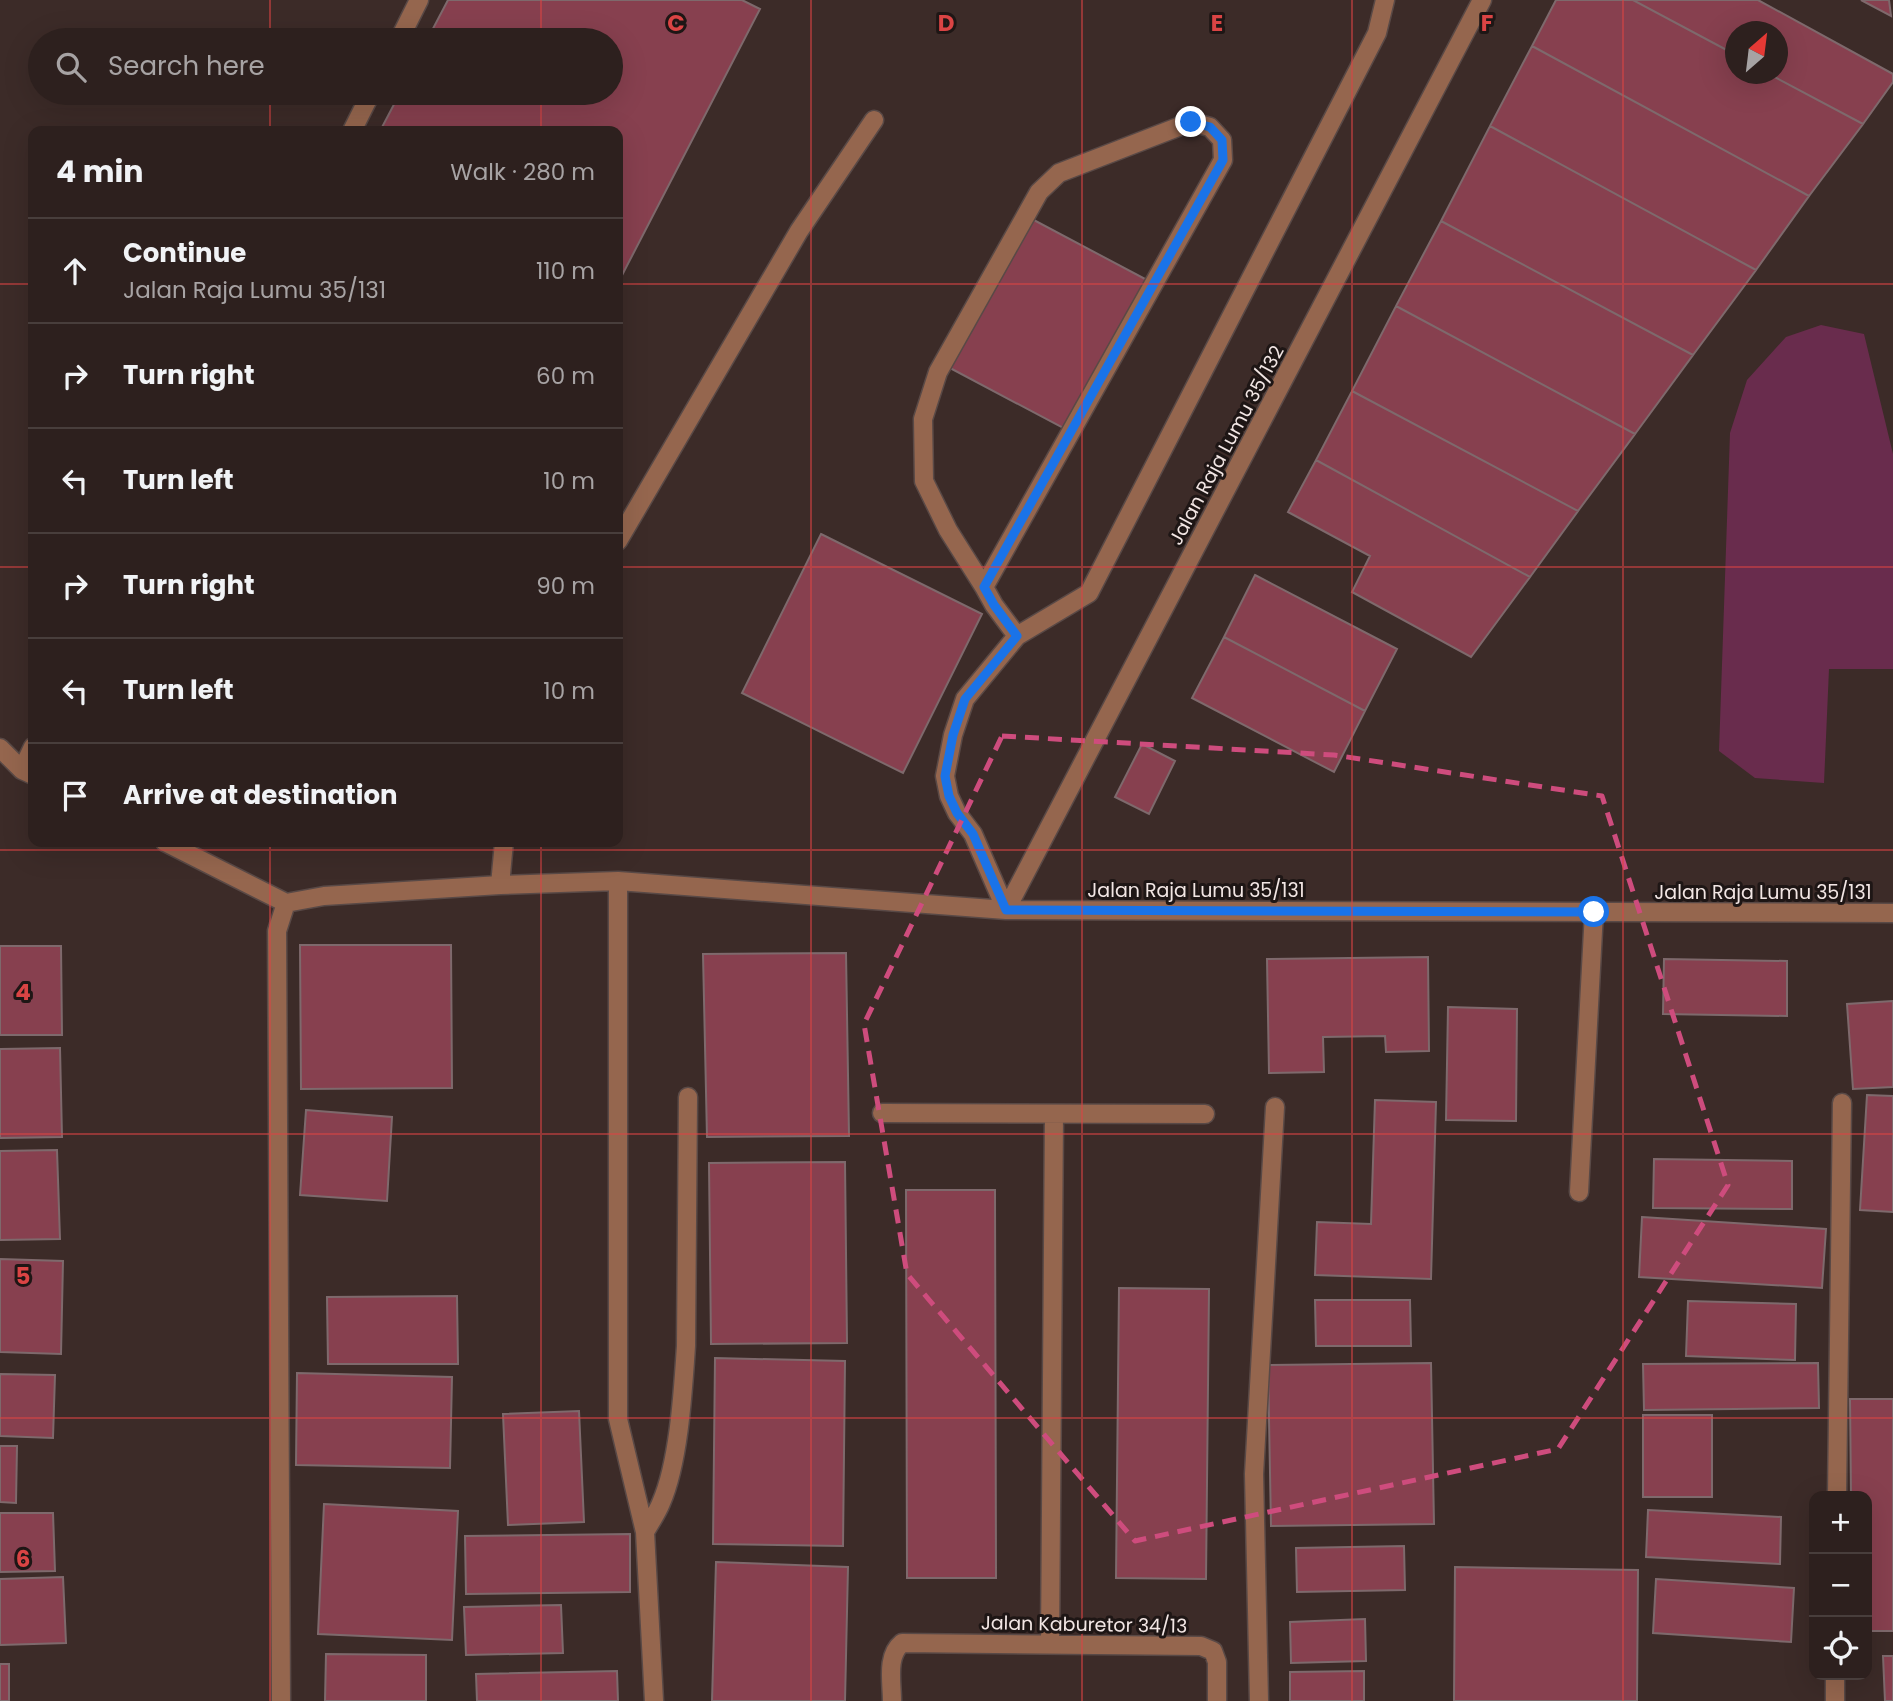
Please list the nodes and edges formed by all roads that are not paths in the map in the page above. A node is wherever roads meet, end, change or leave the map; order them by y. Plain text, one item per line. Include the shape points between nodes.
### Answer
1 (419, 0) edge
2 (1385, 0) edge
3 (1482, 0) edge
4 (405, 28) edge
5 (366, 105) edge
6 (874, 120) dead end
7 (355, 126) edge
8 (623, 532) edge
9 (984, 587) junction
10 (1017, 636) junction
11 (0, 748) edge
12 (27, 772) edge
13 (191, 847) edge
14 (503, 847) edge
15 (618, 881) junction
16 (500, 885) junction
17 (286, 903) junction
18 (1006, 910) junction
19 (1594, 912) junction
20 (1893, 913) edge
21 (688, 1097) dead end
22 (1842, 1103) dead end
23 (1275, 1107) dead end
24 (882, 1113) dead end
25 (1054, 1114) junction
26 (1205, 1114) dead end
27 (1578, 1192) dead end
28 (1837, 1491) edge
29 (645, 1532) junction
30 (1050, 1644) junction
31 (1835, 1680) edge
32 (281, 1701) edge
33 (654, 1701) edge
34 (892, 1701) edge
35 (1217, 1701) edge
36 (1259, 1701) edge
37 (1835, 1701) edge

1 - 4 street
2 - 10 street via 1377,33 1089,593
3 - 18 street, Jalan Raja Lumu 35/132
5 - 7 street
6 - 8 street via 799,232
9 - 9 street via 1223,160 1222,140 1210,127 1191,122 1059,173 1039,192 939,372 923,419 924,481 947,530
9 - 10 street
10 - 18 street via 965,699 945,776 949,796 973,834
11 - 12 street
13 - 17 street
14 - 16 street
15 - 16 street, Jalan Raja Lumu 35/131
15 - 18 street, Jalan Raja Lumu 35/131
15 - 29 street via 618,1419
16 - 17 street, Jalan Raja Lumu 35/131 via 324,896
17 - 32 street via 277,931
18 - 19 street, Jalan Raja Lumu 35/131
19 - 20 street, Jalan Raja Lumu 35/131
19 - 27 street
21 - 29 street via 684,1382 670,1479
22 - 28 street
23 - 36 street via 1254,1474
24 - 25 street
25 - 26 street
25 - 30 street
29 - 33 street
30 - 34 street, Jalan Kaburetor 34/13 via 902,1643 891,1657
30 - 35 street, Jalan Kaburetor 34/13 via 1202,1646 1213,1651 1217,1662
31 - 37 street

